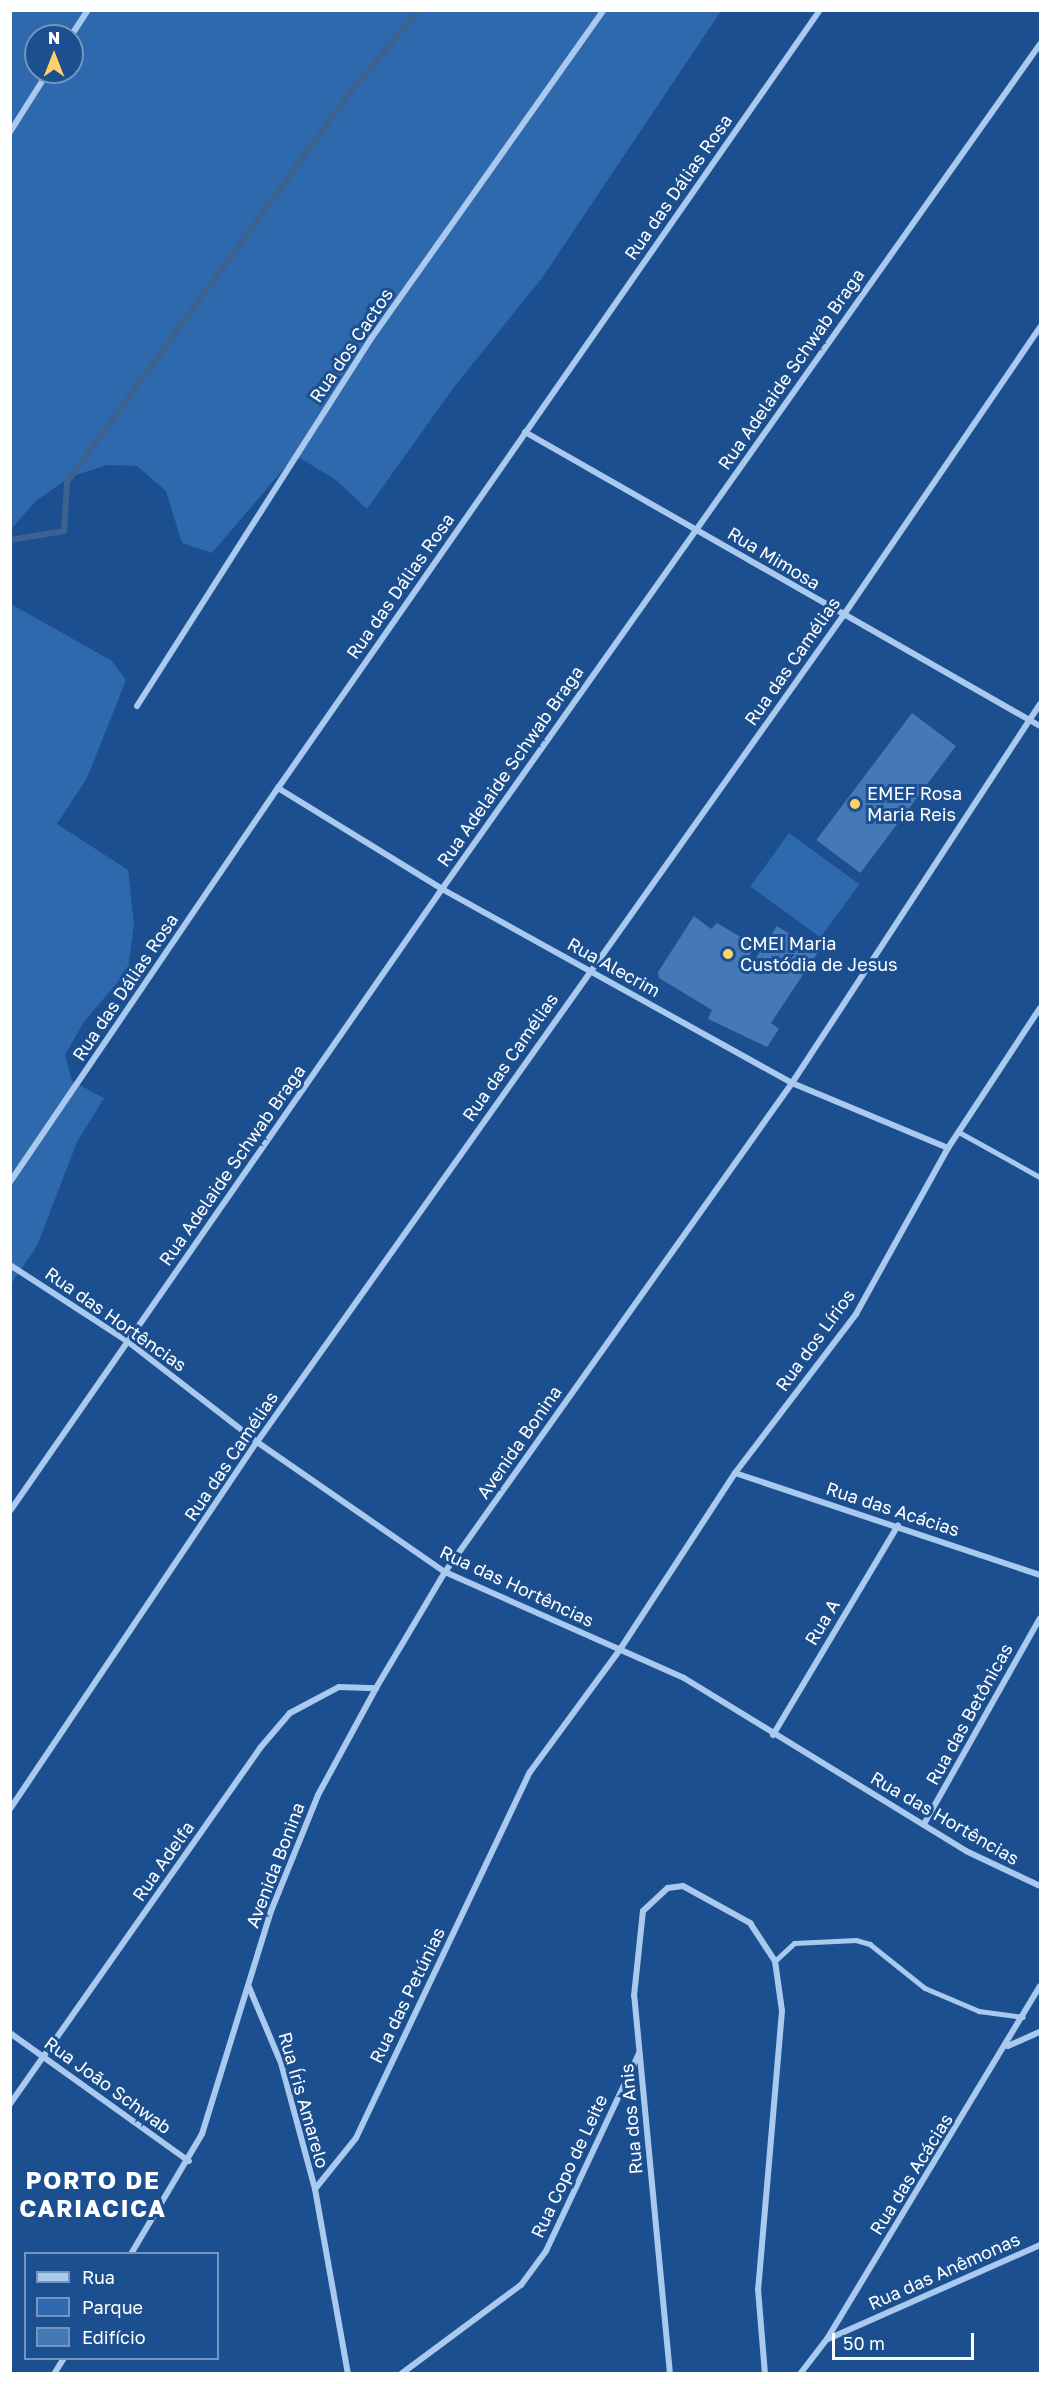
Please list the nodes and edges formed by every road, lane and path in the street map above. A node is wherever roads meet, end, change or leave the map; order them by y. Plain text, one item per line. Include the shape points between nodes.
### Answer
1 (88, 10) edge
2 (604, 10) edge
3 (820, 10) edge
4 (79, 24) edge
5 (1041, 44) edge
6 (40, 84) edge
7 (10, 132) edge
8 (1041, 327) edge
9 (525, 432) junction
10 (696, 529) junction
11 (843, 616) junction
12 (1041, 704) edge
13 (137, 706) dead end
14 (1030, 718) junction
15 (1041, 726) edge
16 (278, 788) junction
17 (442, 889) junction
18 (590, 970) junction
19 (1040, 1010) edge
20 (792, 1083) junction
21 (959, 1132) junction
22 (948, 1148) junction
23 (1041, 1177) edge
24 (10, 1182) edge
25 (10, 1265) edge
26 (127, 1341) junction
27 (257, 1442) junction
28 (735, 1473) junction
29 (10, 1510) edge
30 (898, 1525) junction
31 (445, 1572) junction
32 (1041, 1575) edge
33 (1041, 1618) edge
34 (619, 1651) junction
35 (376, 1688) junction
36 (773, 1735) junction
37 (10, 1809) edge
38 (924, 1824) junction
39 (1041, 1886) edge
40 (775, 1961) junction
41 (1041, 1986) edge
42 (249, 1987) junction
43 (1023, 2017) junction
44 (1041, 2032) edge
45 (10, 2033) edge
46 (1007, 2046) junction
47 (640, 2051) junction
48 (45, 2058) junction
49 (10, 2104) edge
50 (189, 2161) junction
51 (315, 2189) junction
52 (1041, 2245) edge
53 (131, 2252) edge
54 (827, 2340) junction
55 (63, 2360) edge
56 (54, 2373) edge
57 (348, 2373) edge
58 (401, 2373) edge
59 (670, 2373) edge
60 (765, 2373) edge
61 (800, 2373) edge

1 - 4 street
2 - 13 street, Rua dos Cactos via 370,340
3 - 9 street, Rua das Dálias Rosa
5 - 10 street, Rua Adelaide Schwab Braga
6 - 7 street
8 - 11 street, Rua das Camélias
9 - 10 street, Rua Mimosa
9 - 16 street, Rua das Dálias Rosa
10 - 11 street, Rua Mimosa
10 - 17 street, Rua Adelaide Schwab Braga
11 - 14 street, Rua Mimosa
11 - 18 street, Rua das Camélias
12 - 14 street, Avenida Bonina
14 - 15 street, Rua Mimosa
14 - 20 street, Avenida Bonina
16 - 17 street, Rua Alecrim
16 - 24 street, Rua das Dálias Rosa
17 - 18 street, Rua Alecrim
17 - 26 street, Rua Adelaide Schwab Braga
18 - 20 street, Rua Alecrim
18 - 27 street, Rua das Camélias
19 - 21 street, Rua dos Lírios
20 - 22 street, Rua Alecrim
20 - 31 street, Avenida Bonina
21 - 22 street, Rua dos Lírios
21 - 23 lane
22 - 28 street, Rua dos Lírios via 856,1314
25 - 26 street, Rua das Hortências
26 - 27 street, Rua das Hortências
26 - 29 street, Rua Adelaide Schwab Braga
27 - 31 street, Rua das Hortências
27 - 37 street, Rua das Camélias
28 - 30 street, Rua das Acácias
28 - 34 street, Rua dos Lírios
30 - 32 street, Rua das Acácias
30 - 36 street, Rua A
31 - 34 street, Rua das Hortências
31 - 35 street, Avenida Bonina
33 - 38 street, Rua das Betônicas
34 - 36 street, Rua das Hortências via 684,1678
34 - 51 street, Rua das Petúnias via 530,1772 356,2139
35 - 42 street, Avenida Bonina via 318,1796 271,1911
35 - 48 street, Rua Adelfa via 339,1687 290,1713 248,1766
36 - 38 street, Rua das Hortências
38 - 39 street, Rua das Hortências via 1005,1872
40 - 43 lane via 794,1942 856,1940 870,1944 925,1988 979,2011
40 - 47 street, Rua dos Anis via 750,1923 715,1900 683,1886 668,1888 643,1911 634,1996
40 - 60 street via 782,2011 758,2289
41 - 43 street, Rua das Acácias
42 - 50 street, Avenida Bonina
42 - 51 street, Rua Íris Amarelo via 281,2063
43 - 46 street, Rua das Acácias
44 - 46 street
45 - 48 street, Rua João Schwab
46 - 54 street, Rua das Acácias
47 - 58 street, Rua Copo de Leite via 540,2259 521,2285
47 - 59 street, Rua dos Anis
48 - 49 street, Rua Adelfa
48 - 50 street, Rua João Schwab
50 - 53 street, Avenida Bonina
51 - 57 street
52 - 54 street, Rua das Anêmonas
54 - 61 street, Rua das Acácias
55 - 56 street

